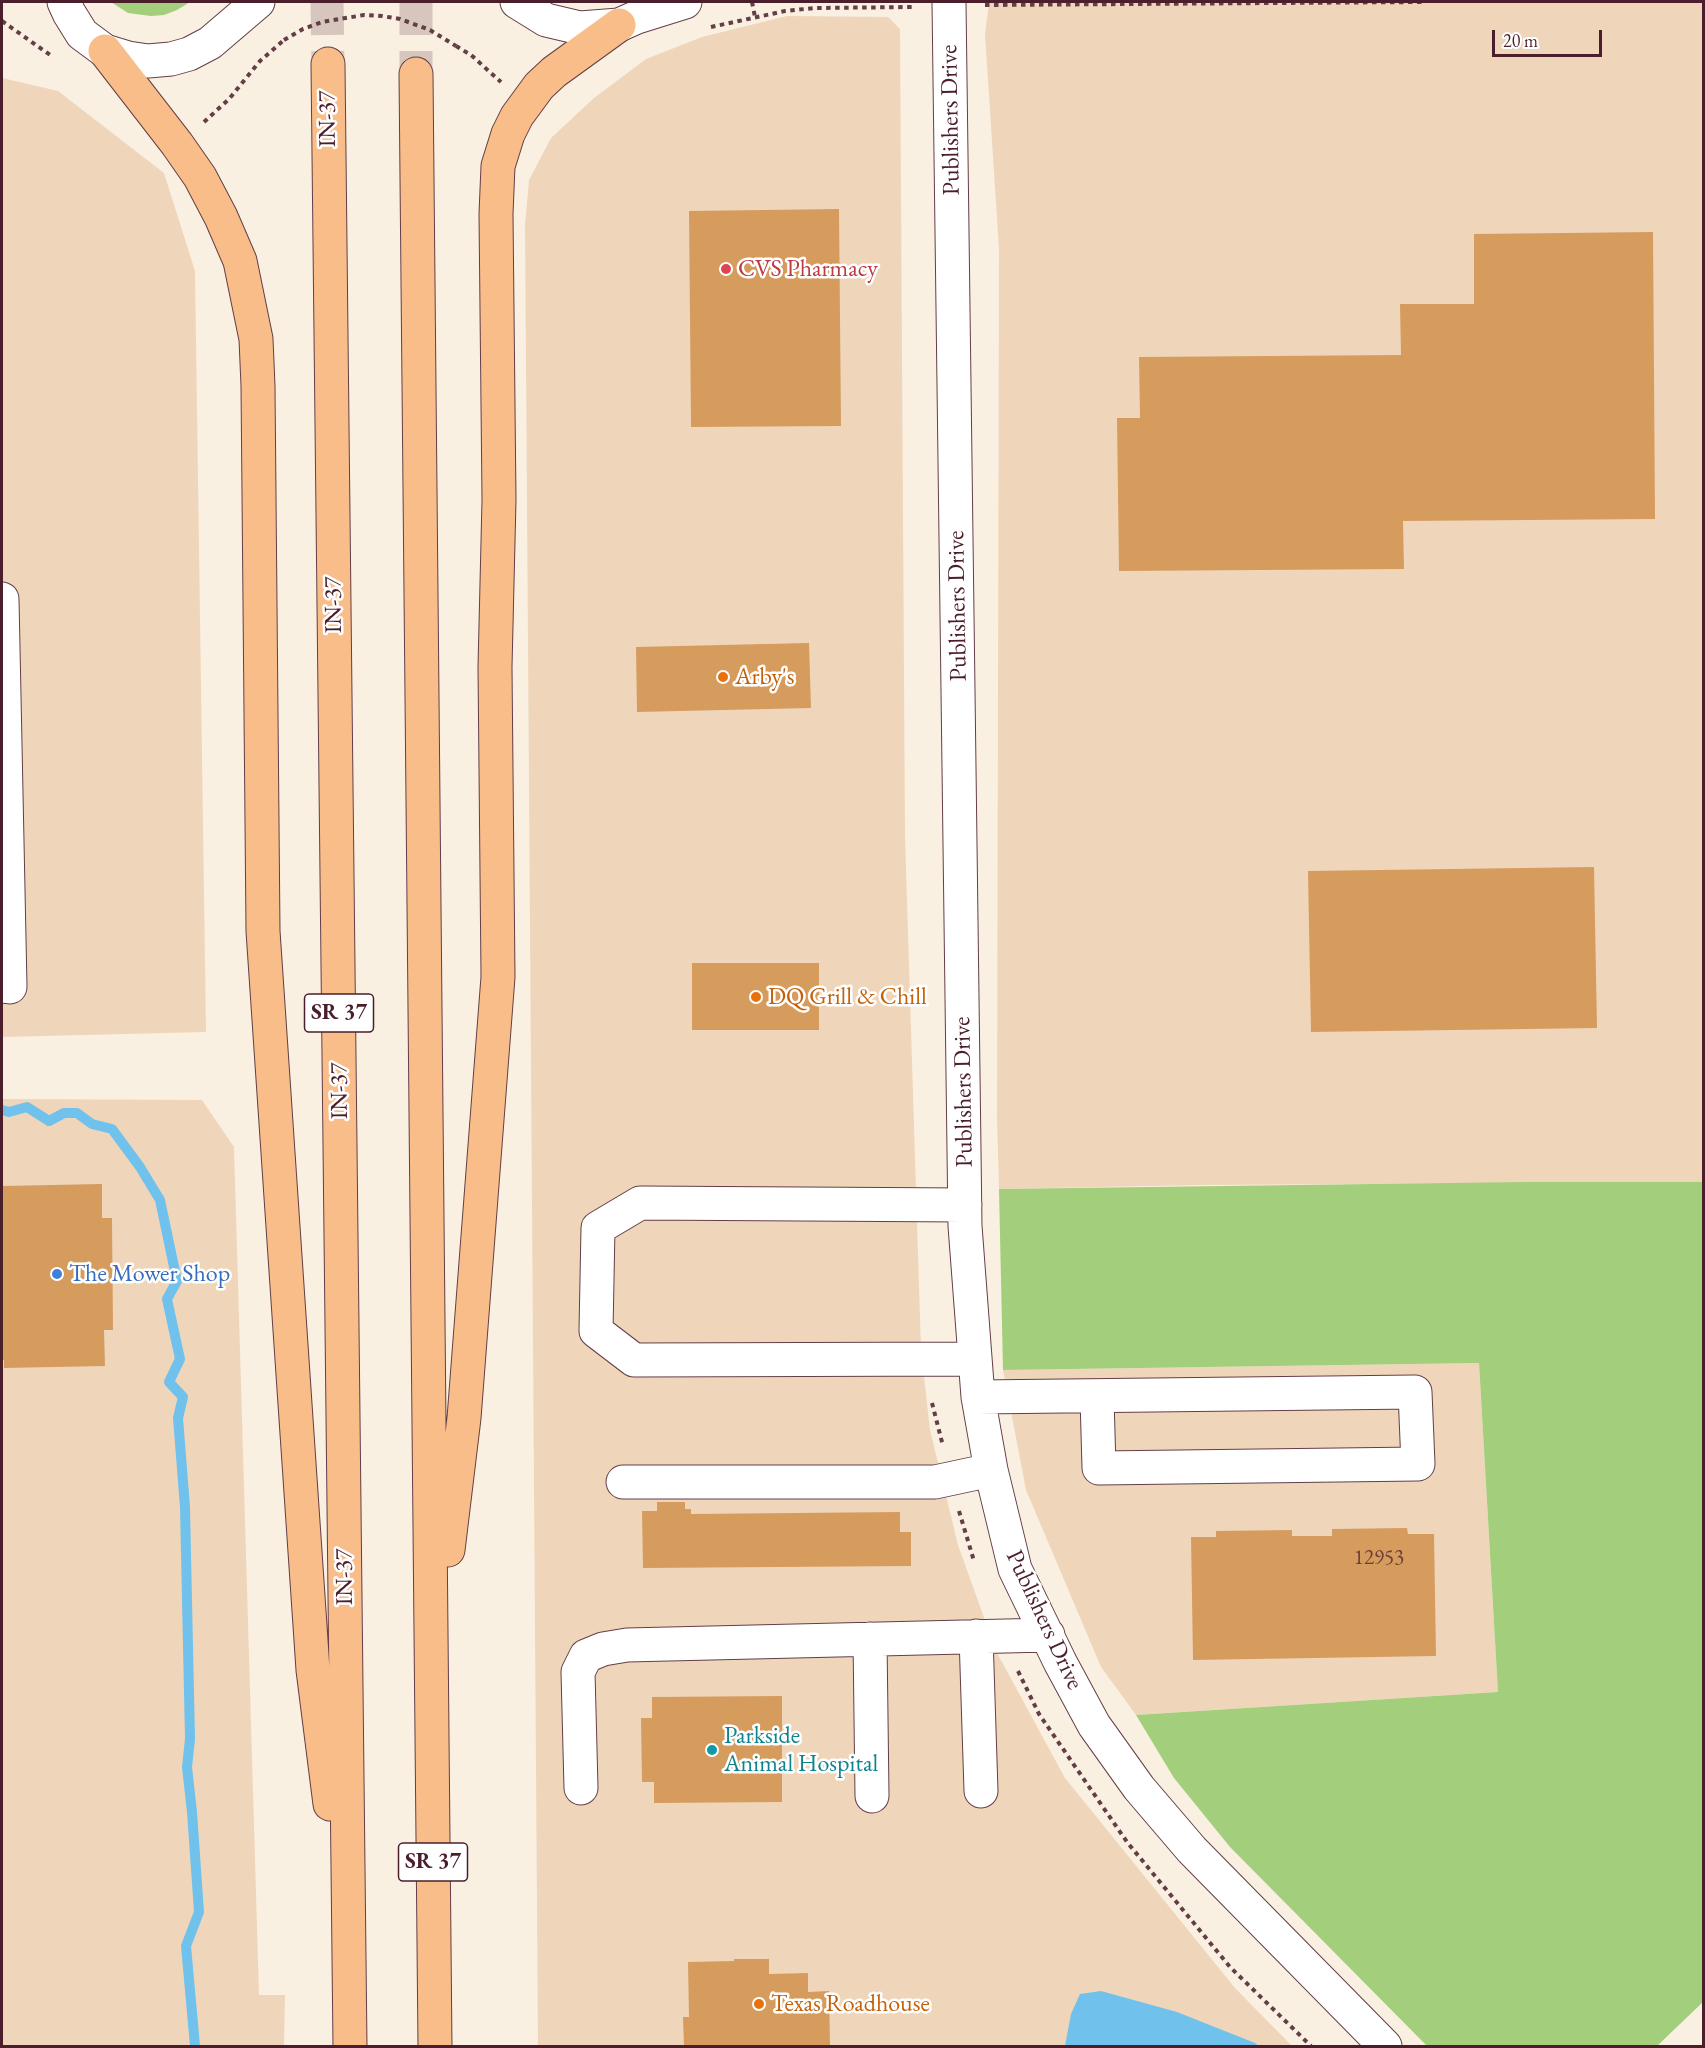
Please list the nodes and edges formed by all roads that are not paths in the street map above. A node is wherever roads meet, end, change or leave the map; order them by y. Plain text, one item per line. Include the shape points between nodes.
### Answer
1 (39, 2) edge
2 (64, 2) edge
3 (258, 2) edge
4 (517, 2) edge
5 (685, 2) edge
6 (949, 2) edge
7 (637, 14) edge
8 (93, 43) junction
9 (328, 64) tunnel mouth
10 (416, 74) tunnel mouth
11 (2, 598) edge
12 (2, 986) edge
13 (965, 1205) junction
14 (975, 1359) junction
15 (978, 1397) junction
16 (1097, 1397) junction
17 (991, 1470) junction
18 (623, 1482) dead end
19 (1048, 1635) junction
20 (976, 1636) junction
21 (870, 1639) junction
22 (432, 1677) junction
23 (581, 1788) dead end
24 (981, 1791) dead end
25 (872, 1796) dead end
26 (350, 1962) junction
27 (350, 2046) edge
28 (435, 2046) edge
29 (1385, 2046) edge

1 - 8 street
2 - 8 street
3 - 8 street via 210,43 171,59 148,62 128,58
4 - 7 street via 532,13 580,28 599,28
5 - 7 street
6 - 13 street, Publishers Drive
7 - 22 highway via 539,86 517,116 498,166 498,977 464,1418
8 - 26 highway via 200,177 240,261 256,339 262,931 313,1670
9 - 26 highway, IN-37 / SR 37
10 - 22 highway, SR 37
11 - 12 street via 10,987
13 - 14 street, Publishers Drive
13 - 14 street via 640,1203 598,1228 596,1331 634,1360
14 - 15 street, Publishers Drive
15 - 16 street
15 - 17 street, Publishers Drive
16 - 16 street via 1415,1392 1418,1464 1099,1468
17 - 18 street via 935,1482
17 - 19 street, Publishers Drive via 1015,1569
19 - 20 street
19 - 29 street, Publishers Drive via 1094,1725 1139,1788 1192,1850
20 - 21 street
20 - 24 street
21 - 23 street via 627,1645 586,1656 578,1672
21 - 25 street
22 - 28 highway, SR 37
26 - 27 highway, IN-37 / SR 37

